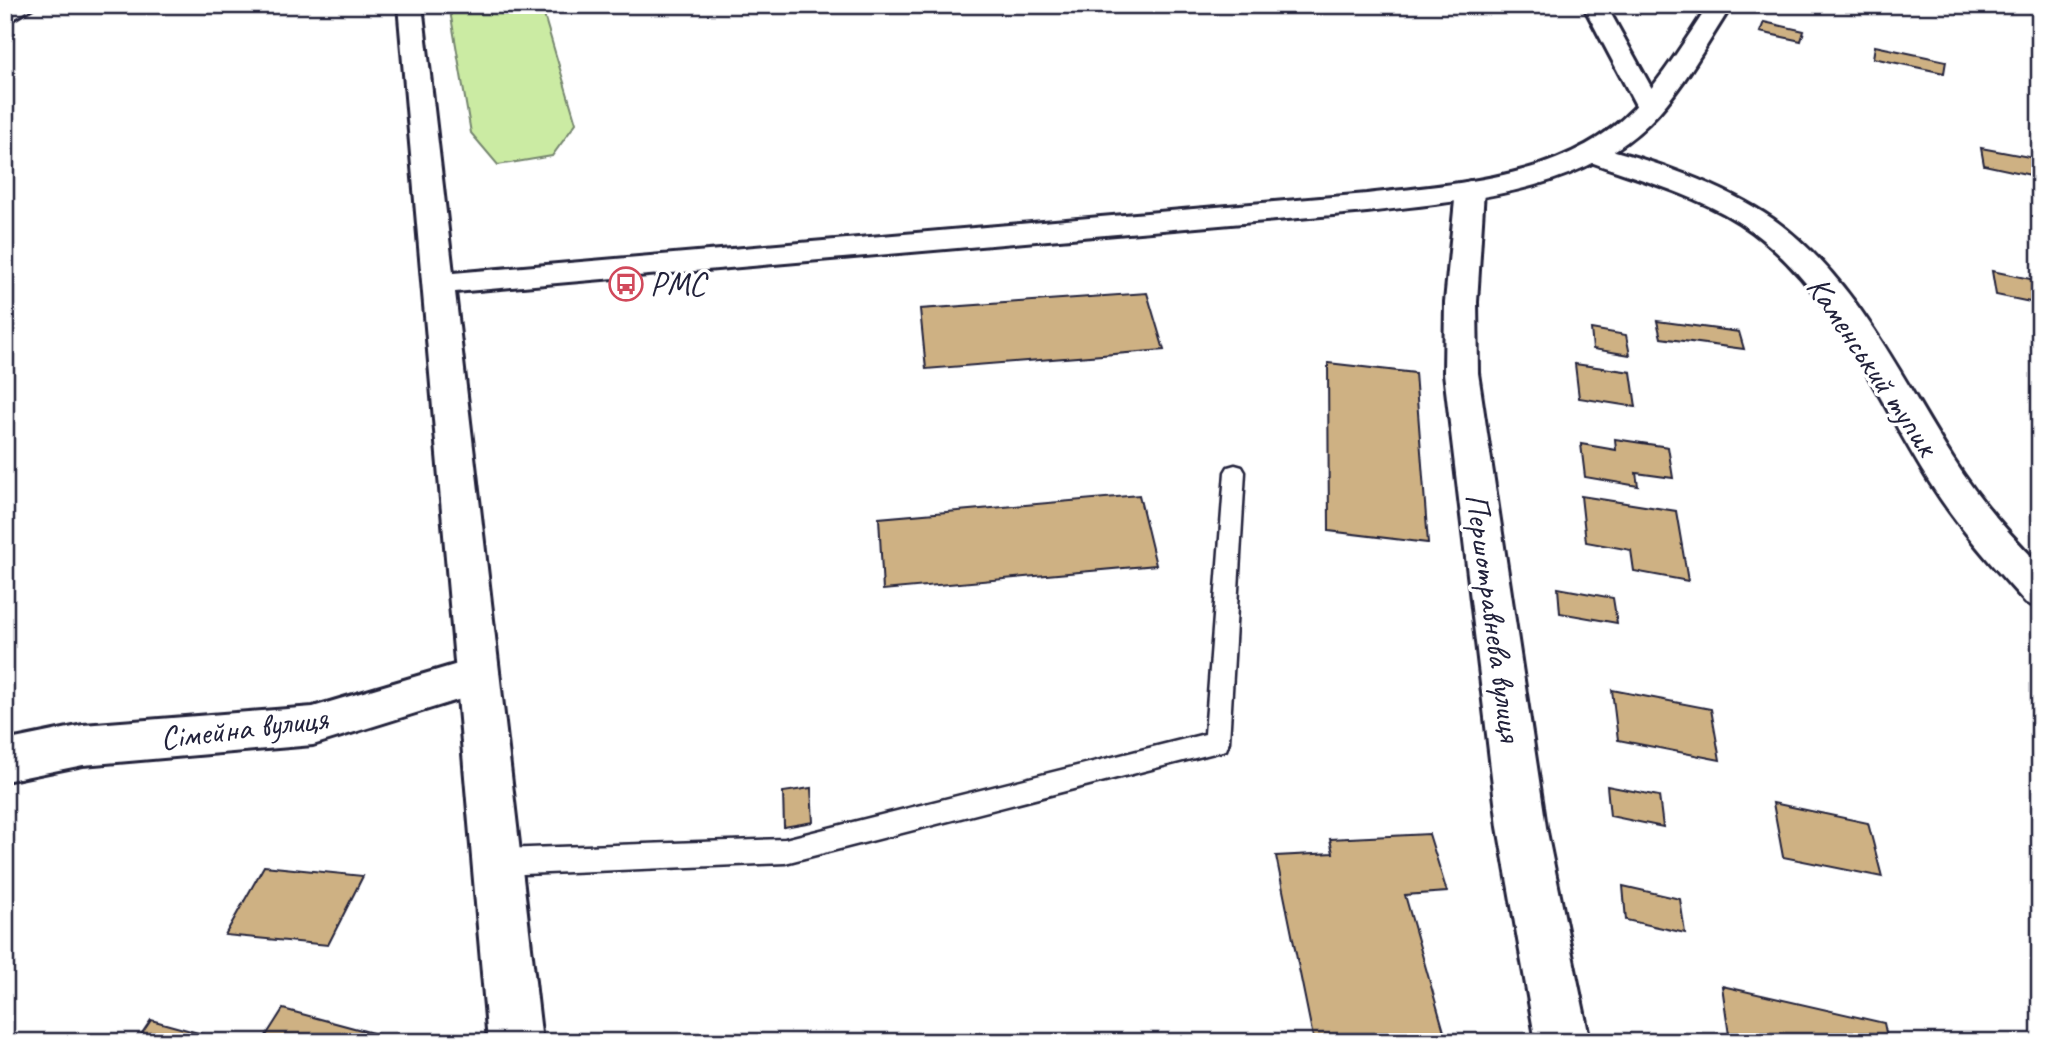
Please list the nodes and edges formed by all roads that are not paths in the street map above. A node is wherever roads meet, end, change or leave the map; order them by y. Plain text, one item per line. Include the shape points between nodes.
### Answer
1 (31, 5) edge
2 (410, 5) edge
3 (1594, 5) edge
4 (1721, 5) edge
5 (5, 20) edge
6 (1649, 107) junction
7 (1592, 153) junction
8 (1470, 190) junction
9 (439, 284) junction
10 (1235, 471) dead end
11 (2040, 592) edge
12 (478, 676) junction
13 (5, 761) edge
14 (497, 862) junction
15 (515, 1042) edge
16 (1563, 1042) edge

1 - 5 lane
2 - 9 street
3 - 6 street
4 - 6 street
6 - 7 street
7 - 8 street via 1542,173
7 - 11 street, Каменський тупик via 1706,196 1762,225 1798,256 1836,302 1964,506
8 - 9 street via 1367,203
8 - 16 street, Першотравнева вулиця via 1461,373 1522,827
9 - 12 street
10 - 14 lane via 1217,742 785,851
12 - 13 street, Сімейна вулиця via 313,726 83,745
12 - 14 street
14 - 15 street

